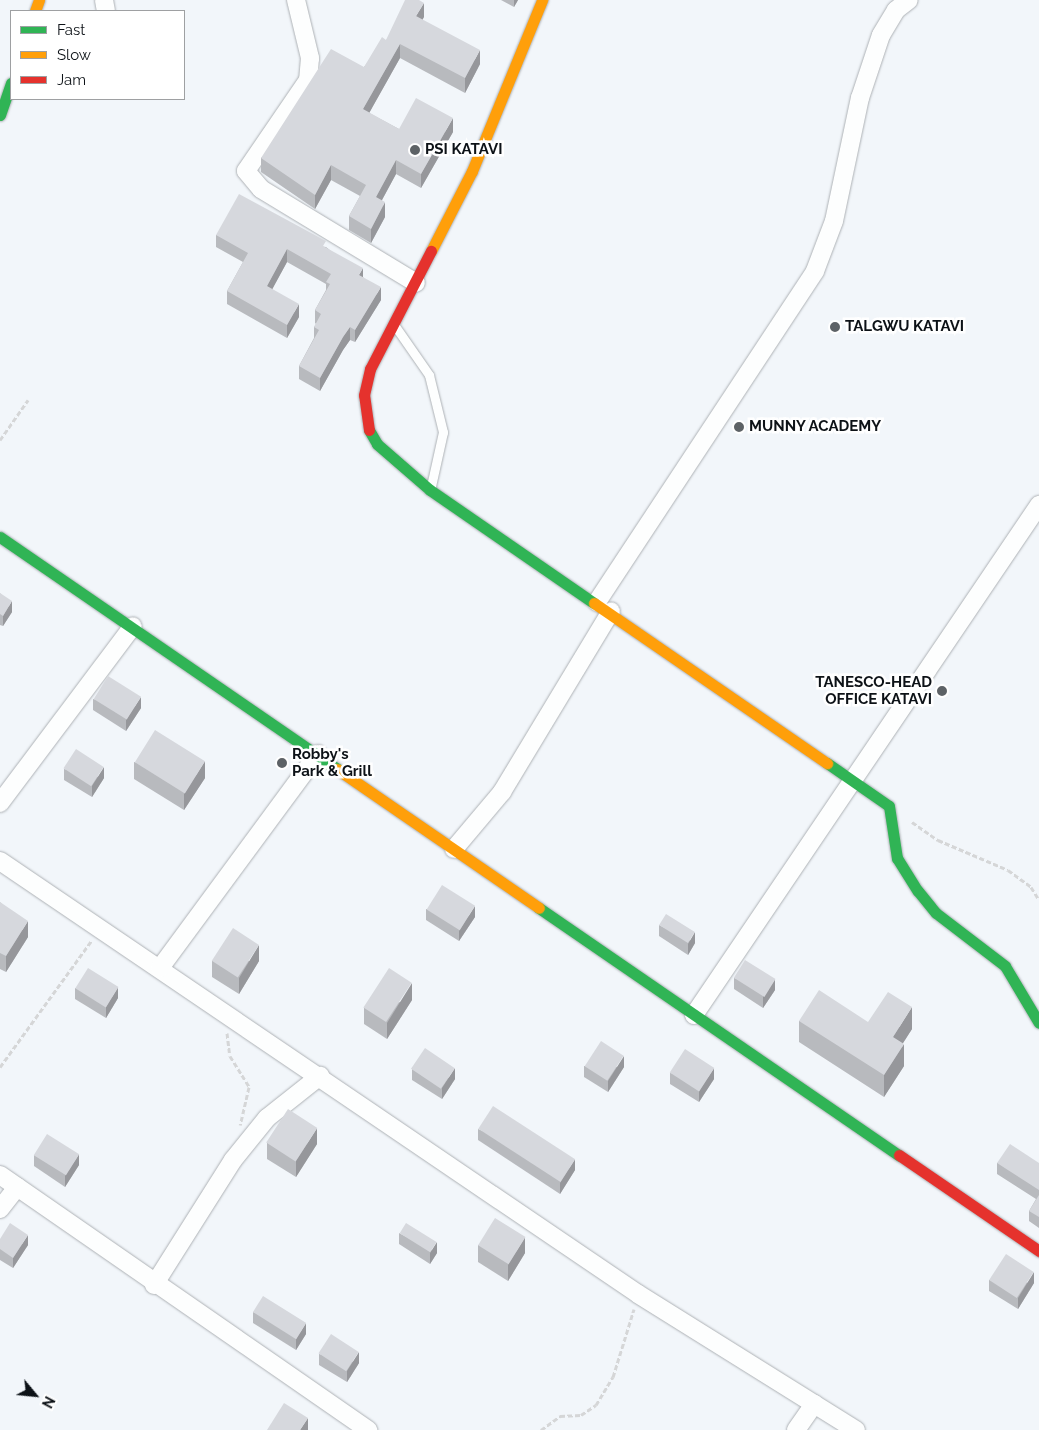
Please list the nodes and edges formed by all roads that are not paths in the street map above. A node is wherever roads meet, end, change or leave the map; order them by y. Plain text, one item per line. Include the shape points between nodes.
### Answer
1 (296, 0) edge
2 (542, 0) edge
3 (909, 0) edge
4 (10, 86) edge
5 (0, 115) edge
6 (416, 283) junction
7 (393, 324) junction
8 (430, 490) junction
9 (1039, 504) edge
10 (0, 537) edge
11 (604, 606) junction
12 (133, 626) junction
13 (318, 754) junction
14 (856, 779) junction
15 (0, 803) edge
16 (454, 848) junction
17 (0, 861) edge
18 (160, 968) junction
19 (694, 1015) junction
20 (1039, 1023) edge
21 (296, 1059) junction
22 (320, 1076) junction
23 (294, 1092) junction
24 (0, 1175) edge
25 (18, 1187) junction
26 (0, 1209) edge
27 (1039, 1251) edge
28 (154, 1284) junction
29 (814, 1404) junction
30 (368, 1430) edge
31 (796, 1430) edge
32 (856, 1430) edge

1 - 6 street via 310,58 308,80 246,171 261,189
2 - 6 street via 472,171
3 - 11 street via 896,10 881,34 860,98 834,221 815,271
4 - 5 street
6 - 7 street
7 - 8 lane via 429,375 443,432
7 - 8 street via 370,369 365,414 377,444
8 - 11 street
9 - 14 street
10 - 12 street
11 - 14 street
11 - 16 street via 502,792
12 - 13 street
12 - 15 street
13 - 16 street
13 - 18 street
14 - 19 street
14 - 20 street via 888,806 897,858 918,891 936,913 1005,966
16 - 19 street
17 - 18 street
18 - 21 street
19 - 27 street
21 - 22 street
21 - 23 street
22 - 23 street
22 - 29 street via 638,1294
23 - 28 street via 233,1160
24 - 25 street
25 - 26 street
25 - 28 street
28 - 30 street
29 - 31 street
29 - 32 street

